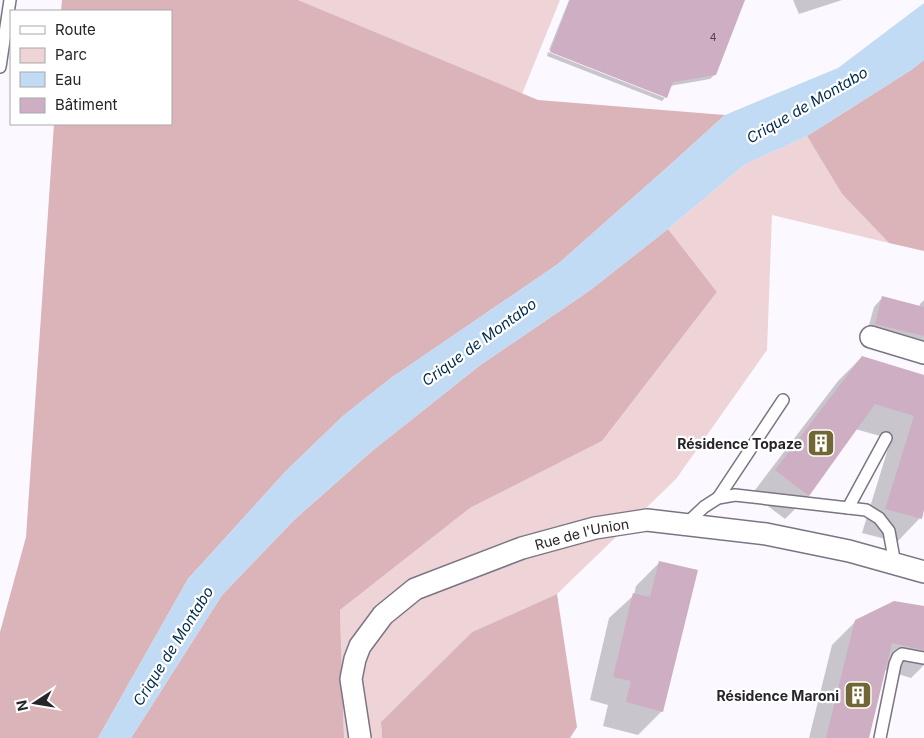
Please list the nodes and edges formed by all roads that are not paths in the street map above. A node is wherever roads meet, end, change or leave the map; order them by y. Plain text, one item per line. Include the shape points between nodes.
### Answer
1 (10, 0) edge
2 (0, 67) edge
3 (871, 336) dead end
4 (924, 353) edge
5 (783, 400) dead end
6 (886, 438) dead end
7 (718, 498) junction
8 (848, 508) junction
9 (685, 525) junction
10 (895, 564) junction
11 (924, 572) edge
12 (924, 658) edge
13 (360, 738) edge
14 (880, 738) edge

1 - 2 lane
3 - 4 street
5 - 7 lane
6 - 8 lane
7 - 8 lane via 735,495
7 - 9 lane
8 - 10 lane via 866,510 879,518 889,531
9 - 10 street, Rue de l'Union via 766,534
9 - 13 street, Rue de l'Union via 647,520 595,528 522,548 415,589 383,615 357,653 351,678
10 - 11 street, Rue de l'Union
12 - 14 lane via 902,654 898,657

